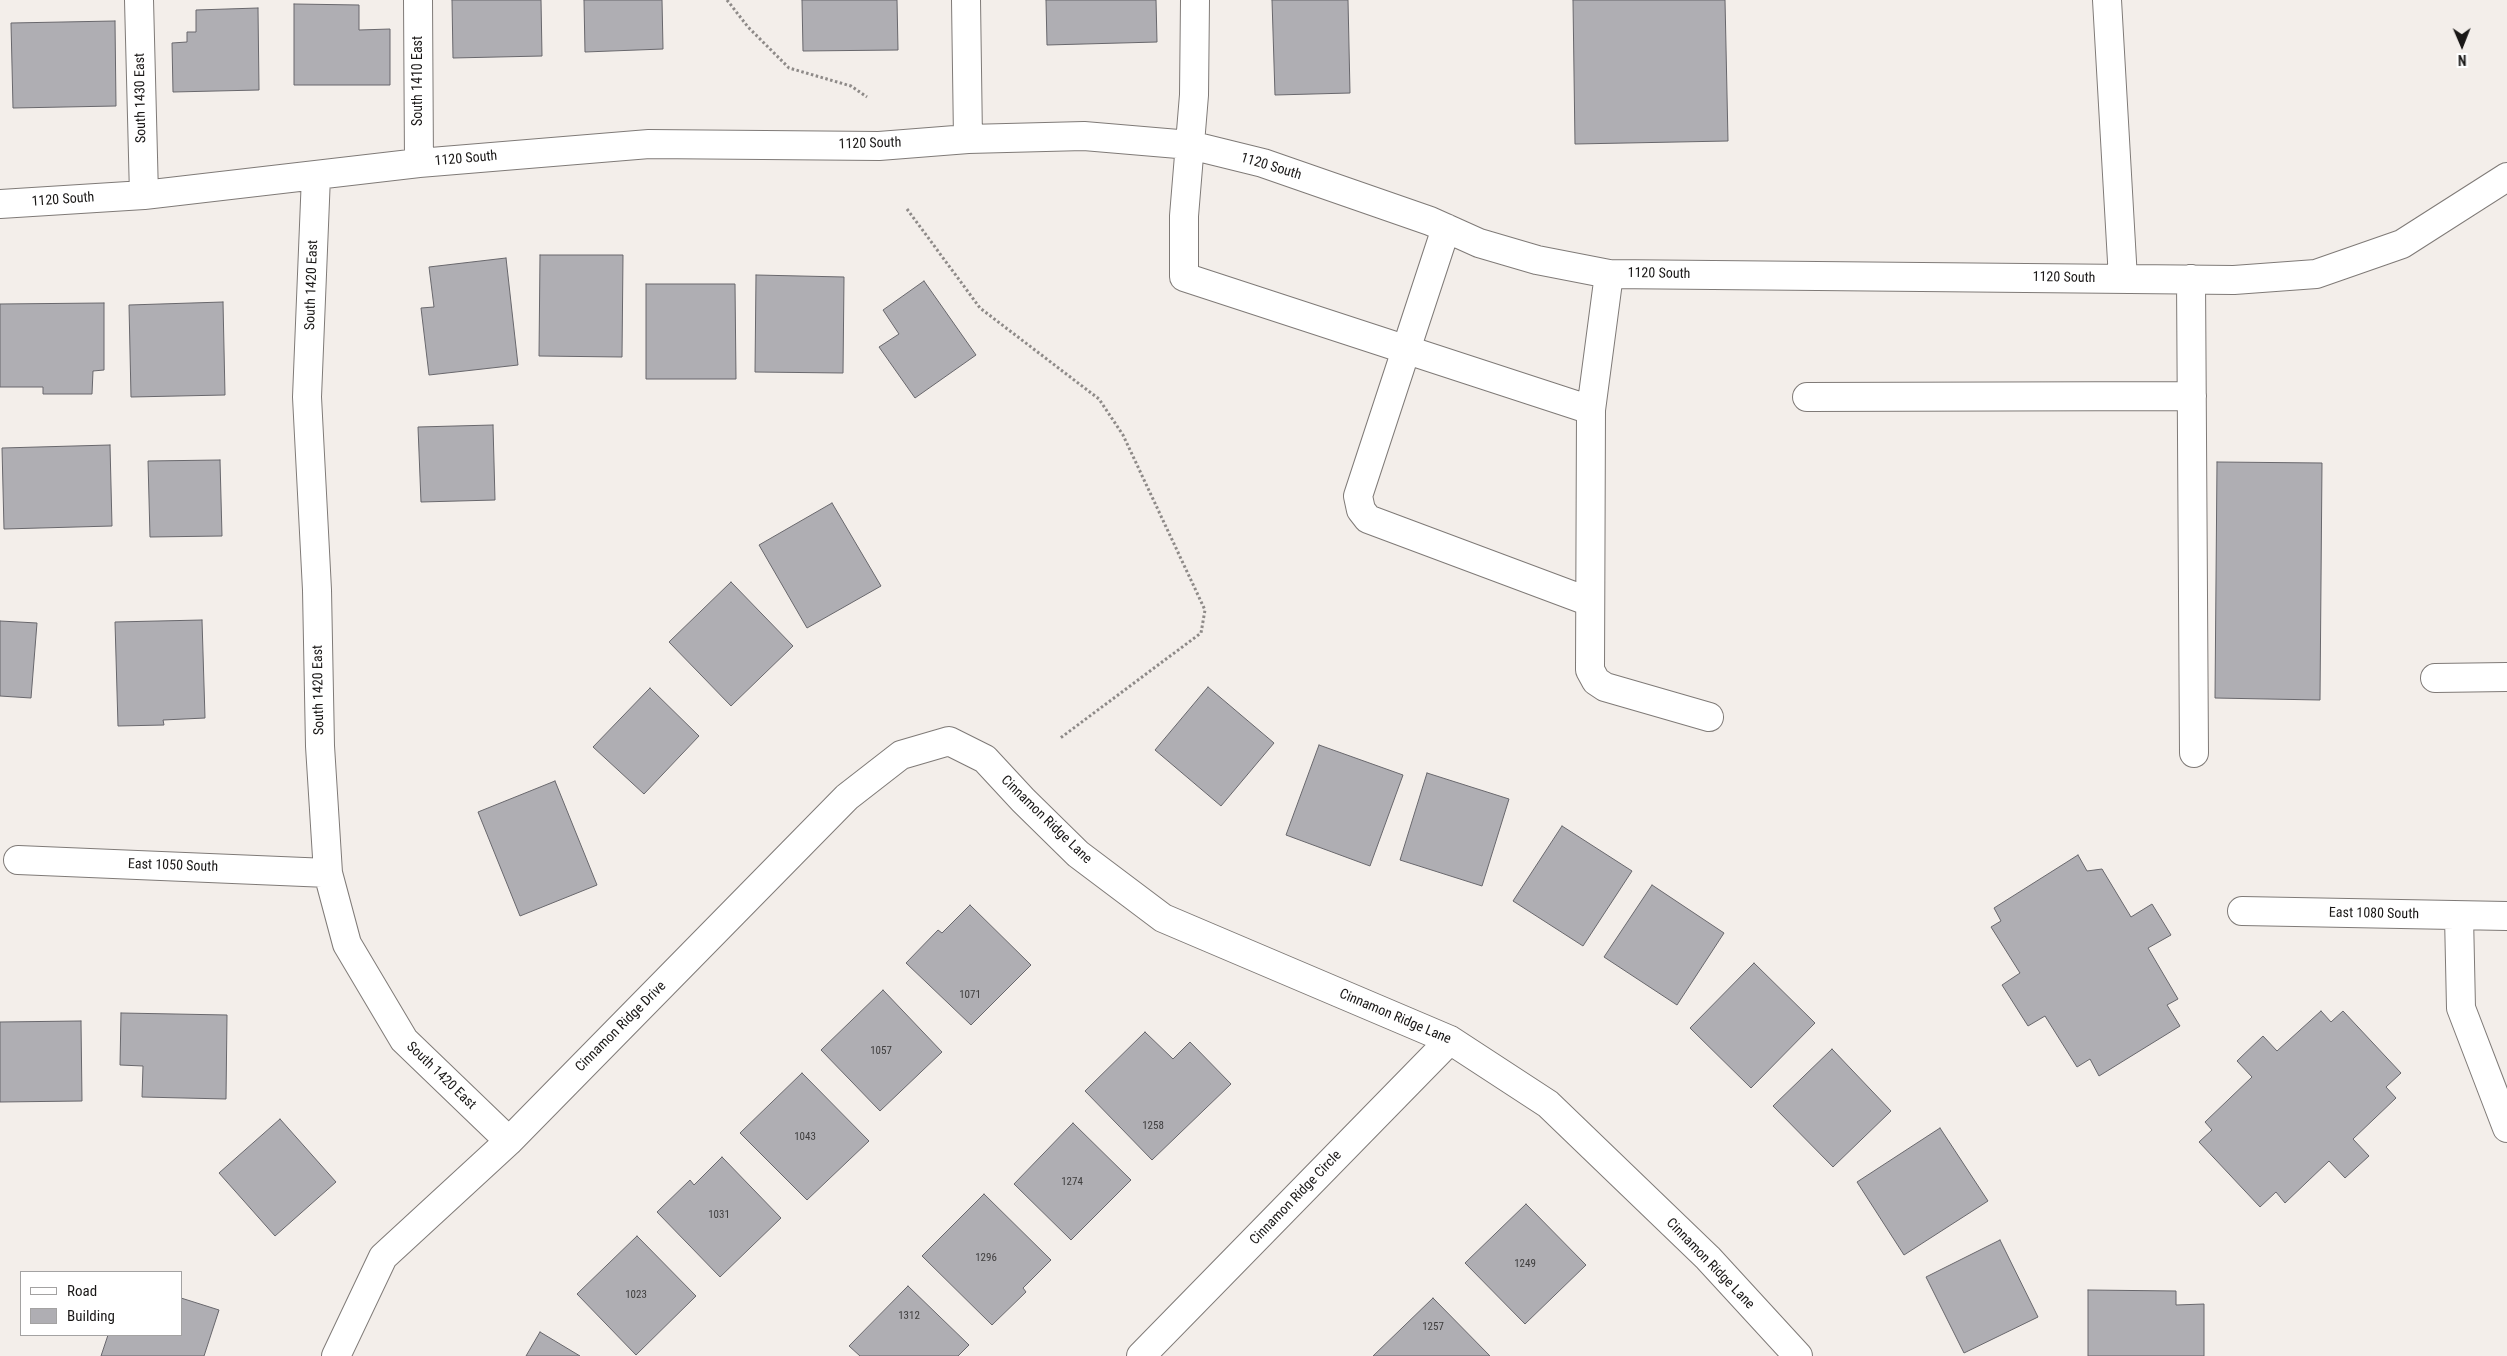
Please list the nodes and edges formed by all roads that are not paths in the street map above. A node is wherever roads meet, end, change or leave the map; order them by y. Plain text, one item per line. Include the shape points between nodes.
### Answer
1 (139, 0) edge
2 (418, 0) edge
3 (966, 0) edge
4 (1195, 0) edge
5 (2107, 0) edge
6 (968, 139) junction
7 (1190, 146) junction
8 (419, 163) junction
9 (316, 176) junction
10 (2507, 177) edge
11 (144, 195) junction
12 (0, 204) edge
13 (1446, 228) junction
14 (1610, 274) junction
15 (2123, 278) junction
16 (2191, 279) junction
17 (1407, 351) junction
18 (2192, 396) junction
19 (1807, 397) dead end
20 (1591, 410) junction
21 (1590, 602) junction
22 (2507, 677) edge
23 (2435, 678) dead end
24 (1709, 717) dead end
25 (949, 741) joint
26 (2194, 752) dead end
27 (18, 860) dead end
28 (328, 873) junction
29 (2242, 911) dead end
30 (2459, 916) junction
31 (2507, 916) edge
32 (1450, 1040) junction
33 (2507, 1128) edge
34 (509, 1141) junction
35 (336, 1356) edge
36 (1141, 1356) edge
37 (1798, 1356) edge

1 - 11 street, South 1430 East
2 - 8 street, South 1410 East
3 - 6 street
4 - 7 street
5 - 15 street
6 - 7 street, 1120 South via 1084,136
6 - 8 street, 1120 South via 879,146 648,144
7 - 13 street, 1120 South via 1263,163
7 - 17 street via 1184,216 1184,276
8 - 9 street, 1120 South
9 - 11 street, 1120 South
9 - 28 street, South 1420 East via 307,397
10 - 16 street, 1120 South via 2402,244 2316,274 2234,280
11 - 12 street, 1120 South
13 - 14 street, 1120 South via 1479,243 1537,260
13 - 17 street
14 - 15 street, 1120 South
14 - 20 street
15 - 16 street, 1120 South
16 - 18 street
17 - 20 street
17 - 21 street via 1358,496 1361,510 1368,519
18 - 19 street
18 - 26 street
20 - 21 street
21 - 24 street via 1590,670 1596,681 1605,687
22 - 23 street
25 - 32 street, Cinnamon Ridge Lane via 985,759 1078,854 1163,918
25 - 34 street, Cinnamon Ridge Drive via 900,754 847,797
27 - 28 street, East 1050 South
28 - 34 street, South 1420 East via 347,944 404,1040
29 - 30 street, East 1080 South
30 - 31 street, East 1080 South
30 - 33 street via 2461,1008
32 - 36 street, Cinnamon Ridge Circle
32 - 37 street, Cinnamon Ridge Lane via 1548,1104 1708,1258
34 - 35 street, Cinnamon Ridge Drive via 383,1257

